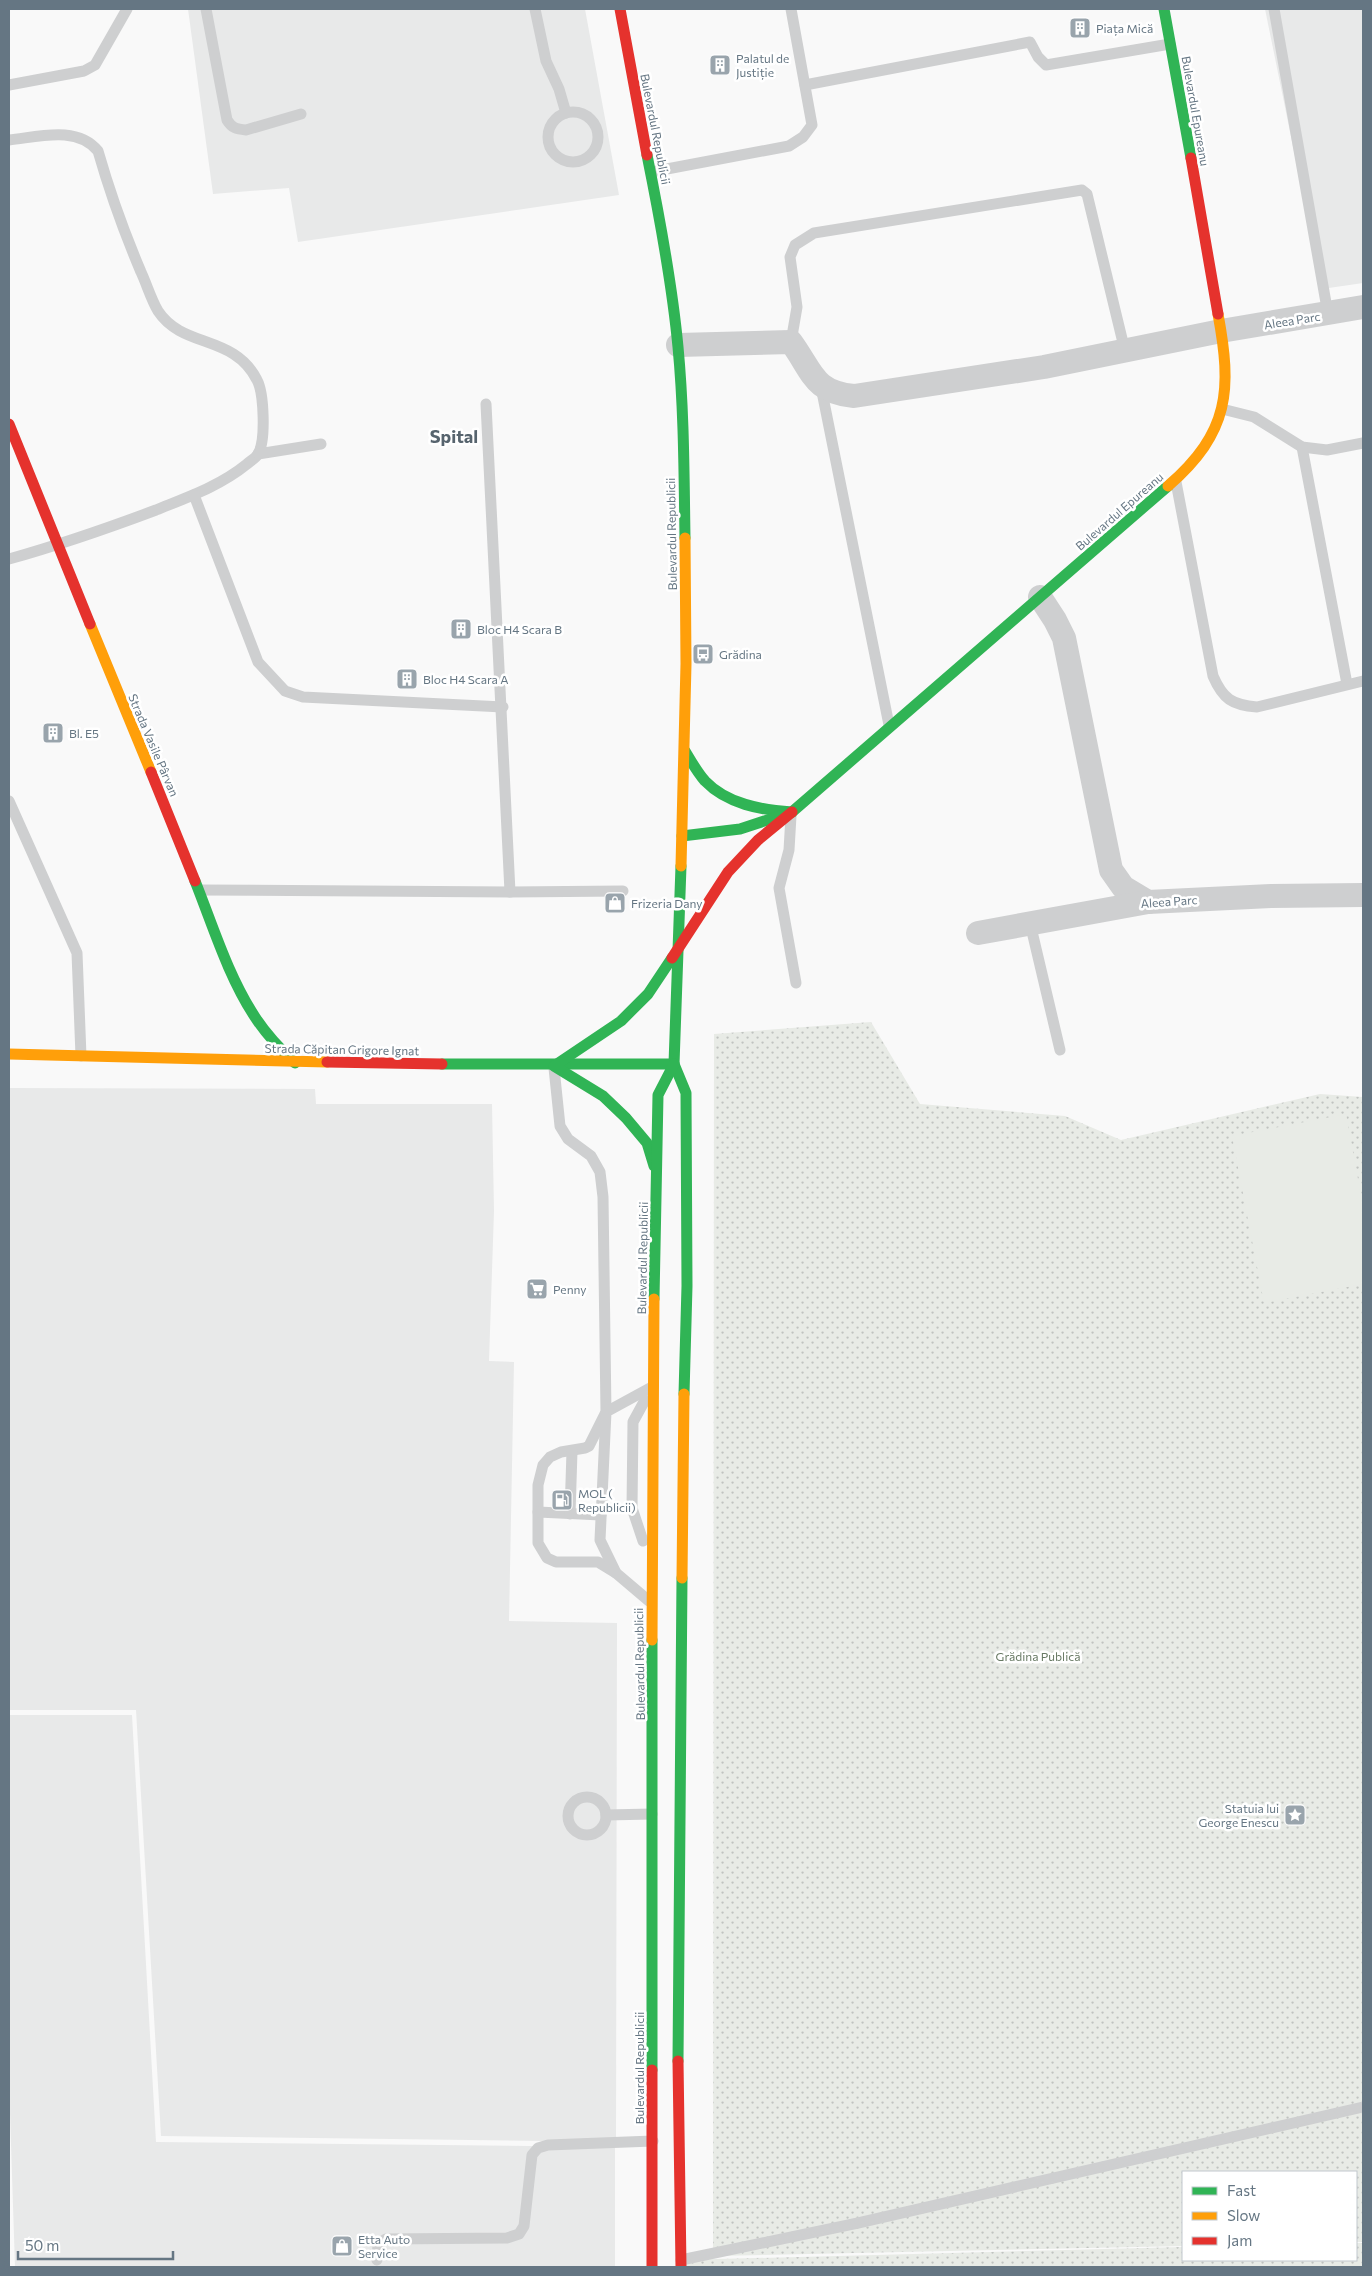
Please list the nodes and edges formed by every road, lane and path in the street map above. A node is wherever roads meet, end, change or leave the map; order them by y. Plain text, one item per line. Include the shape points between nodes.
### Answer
1 (126, 9) edge
2 (206, 9) edge
3 (535, 9) edge
4 (620, 9) edge
5 (791, 9) edge
6 (1164, 9) edge
7 (1274, 9) edge
8 (1170, 44) junction
9 (9, 85) edge
10 (805, 85) junction
11 (566, 113) junction
12 (301, 114) dead end
13 (9, 140) edge
14 (651, 172) junction
15 (1363, 307) edge
16 (1328, 314) junction
17 (1221, 331) junction
18 (791, 342) junction
19 (678, 345) junction
20 (1125, 351) junction
21 (822, 387) junction
22 (486, 404) dead end
23 (1222, 409) junction
24 (9, 424) edge
25 (321, 444) dead end
26 (1363, 444) edge
27 (1302, 447) junction
28 (258, 454) junction
29 (1175, 480) junction
30 (194, 495) junction
31 (57, 545) junction
32 (9, 559) edge
33 (1040, 597) junction
34 (1363, 681) edge
35 (1347, 684) junction
36 (502, 707) junction
37 (889, 727) junction
38 (685, 750) junction
39 (9, 801) edge
40 (792, 812) junction
41 (682, 836) junction
42 (199, 890) junction
43 (623, 891) dead end
44 (510, 892) junction
45 (1363, 895) edge
46 (1148, 902) junction
47 (1030, 923) junction
48 (978, 933) dead end
49 (678, 951) junction
50 (796, 983) dead end
51 (1060, 1050) dead end
52 (9, 1054) edge
53 (81, 1056) junction
54 (295, 1063) junction
55 (674, 1064) junction
56 (554, 1066) junction
57 (657, 1177) junction
58 (652, 1387) junction
59 (606, 1412) junction
60 (572, 1451) junction
61 (538, 1512) junction
62 (570, 1514) junction
63 (601, 1515) junction
64 (651, 1564) junction
65 (616, 1573) junction
66 (652, 1603) junction
67 (653, 1814) junction
68 (606, 1815) dead end
69 (1363, 2106) edge
70 (653, 2141) junction
71 (377, 2260) dead end
72 (681, 2264) edge
73 (652, 2267) edge

1 - 9 lane via 95,65 84,71
2 - 12 lane via 227,120 231,126 246,130
3 - 11 lane via 546,61
4 - 14 main road, Bulevardul Republicii
5 - 10 lane
6 - 8 main road, Bulevardul Epureanu
7 - 16 lane
8 - 10 lane via 1046,65 1030,42
8 - 17 main road, Bulevardul Epureanu
10 - 14 lane via 812,124 803,137 789,146
11 - 11 lane via 553,122 549,130 549,146 559,159 567,162 584,160 596,149 598,132 590,118 574,112
13 - 28 lane via 71,136 82,137 95,147 118,216 158,310 172,328 218,344 238,355 258,380 263,433
14 - 19 main road, Bulevardul Republicii
15 - 16 street, Aleea Parc
16 - 17 street, Aleea Parc
17 - 20 street, Aleea Parc
17 - 23 main road, Bulevardul Epureanu via 1226,356 1226,392
18 - 19 street
18 - 20 lane via 797,307 790,256 795,245 814,233 1082,190 1088,194
18 - 21 street
19 - 38 main road, Bulevardul Republicii via 686,595
20 - 21 street, Aleea Parc via 1044,367 854,396
21 - 37 lane
22 - 36 lane
23 - 27 lane via 1254,417
23 - 29 main road, Bulevardul Epureanu via 1216,430 1198,459
24 - 31 main road, Strada Vasile Pârvan
25 - 28 lane
26 - 27 lane via 1327,450
27 - 35 lane
28 - 30 lane via 230,478
29 - 33 main road, Bulevardul Epureanu
29 - 35 lane via 1213,676 1225,697 1240,706 1257,707
30 - 31 lane
30 - 36 lane via 258,662 285,691 303,697
31 - 32 lane
31 - 42 main road, Strada Vasile Pârvan
33 - 37 main road, Bulevardul Epureanu
33 - 46 street via 1064,638 1111,870 1123,887
34 - 35 lane
36 - 44 lane
37 - 40 main road, Bulevardul Epureanu
38 - 40 main road via 706,783 732,800 761,810
38 - 41 main road, Bulevardul Republicii
39 - 53 lane via 77,953
40 - 41 main road, Bulevardul Epureanu via 740,829
40 - 49 main road via 758,840 728,872
40 - 50 lane via 789,850 779,888
41 - 49 main road, Bulevardul Republicii
42 - 44 lane
42 - 54 main road, Strada Vasile Pârvan via 250,1015
43 - 44 lane
45 - 46 street, Aleea Parc
46 - 47 street, Aleea Parc
47 - 48 street, Aleea Parc
47 - 51 lane
49 - 55 main road, Bulevardul Republicii
49 - 56 main road via 648,994 621,1021
52 - 53 main road, Strada Căpitan Grigore Ignat
53 - 54 main road, Strada Căpitan Grigore Ignat
54 - 56 main road, Strada Căpitan Grigore Ignat
55 - 56 main road, Strada Căpitan Grigore Ignat
55 - 57 main road, Bulevardul Republicii via 658,1095
55 - 72 main road, Bulevardul Republicii via 686,1094 679,1846
56 - 57 main road via 603,1096 626,1118 647,1143
56 - 59 lane via 560,1126 568,1140 591,1156 600,1172
57 - 58 main road, Bulevardul Republicii
58 - 59 lane
58 - 64 main road, Bulevardul Republicii
58 - 64 lane via 633,1422 632,1508
59 - 60 lane via 589,1446
59 - 63 lane
60 - 61 lane via 550,1457 543,1465 538,1485
60 - 62 lane
61 - 62 lane
61 - 65 lane via 538,1543 547,1558 556,1562 598,1562
62 - 63 lane
63 - 65 lane via 600,1540
64 - 66 main road, Bulevardul Republicii
65 - 66 lane
66 - 67 main road, Bulevardul Republicii
67 - 68 lane
67 - 70 main road, Bulevardul Republicii
69 - 72 lane
70 - 71 lane via 548,2144 538,2148 532,2155 524,2226 519,2234 508,2238 386,2239 378,2244
70 - 73 main road, Bulevardul Republicii

